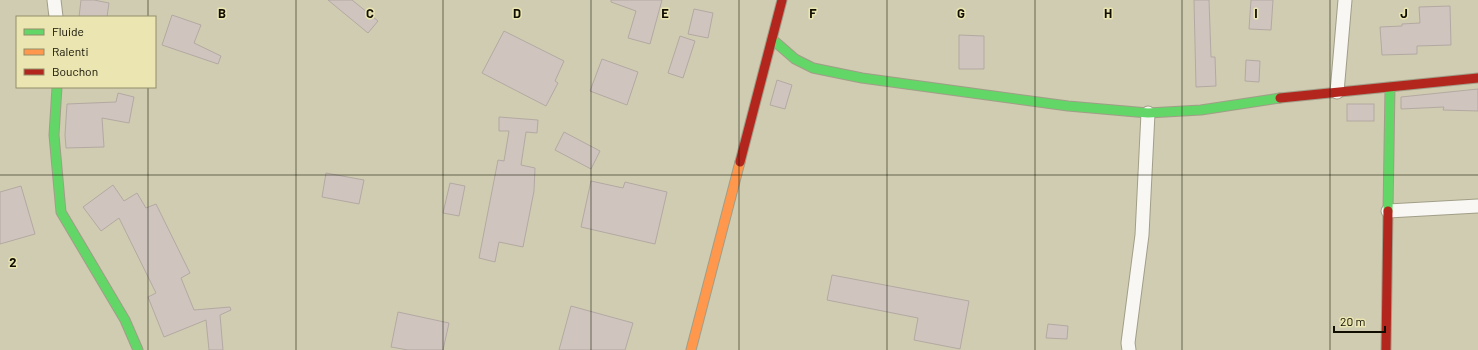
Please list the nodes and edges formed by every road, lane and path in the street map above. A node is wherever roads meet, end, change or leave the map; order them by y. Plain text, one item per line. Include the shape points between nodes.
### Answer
1 (54, 0) edge
2 (782, 0) edge
3 (1345, 0) edge
4 (56, 16) edge
5 (772, 39) junction
6 (1478, 78) edge
7 (1390, 87) junction
8 (57, 88) edge
9 (1337, 92) junction
10 (1148, 112) junction
11 (1478, 206) edge
12 (1388, 211) junction
13 (138, 350) edge
14 (691, 350) edge
15 (1129, 350) edge
16 (1386, 350) edge

1 - 4 street
2 - 5 street
3 - 9 street
5 - 10 street via 795,59 813,68 862,78 1068,106
5 - 14 street
6 - 7 street
7 - 9 street
7 - 12 street
8 - 13 street via 54,135 62,212 125,320
9 - 10 street via 1201,110
10 - 15 street via 1142,235
11 - 12 street
12 - 16 street

